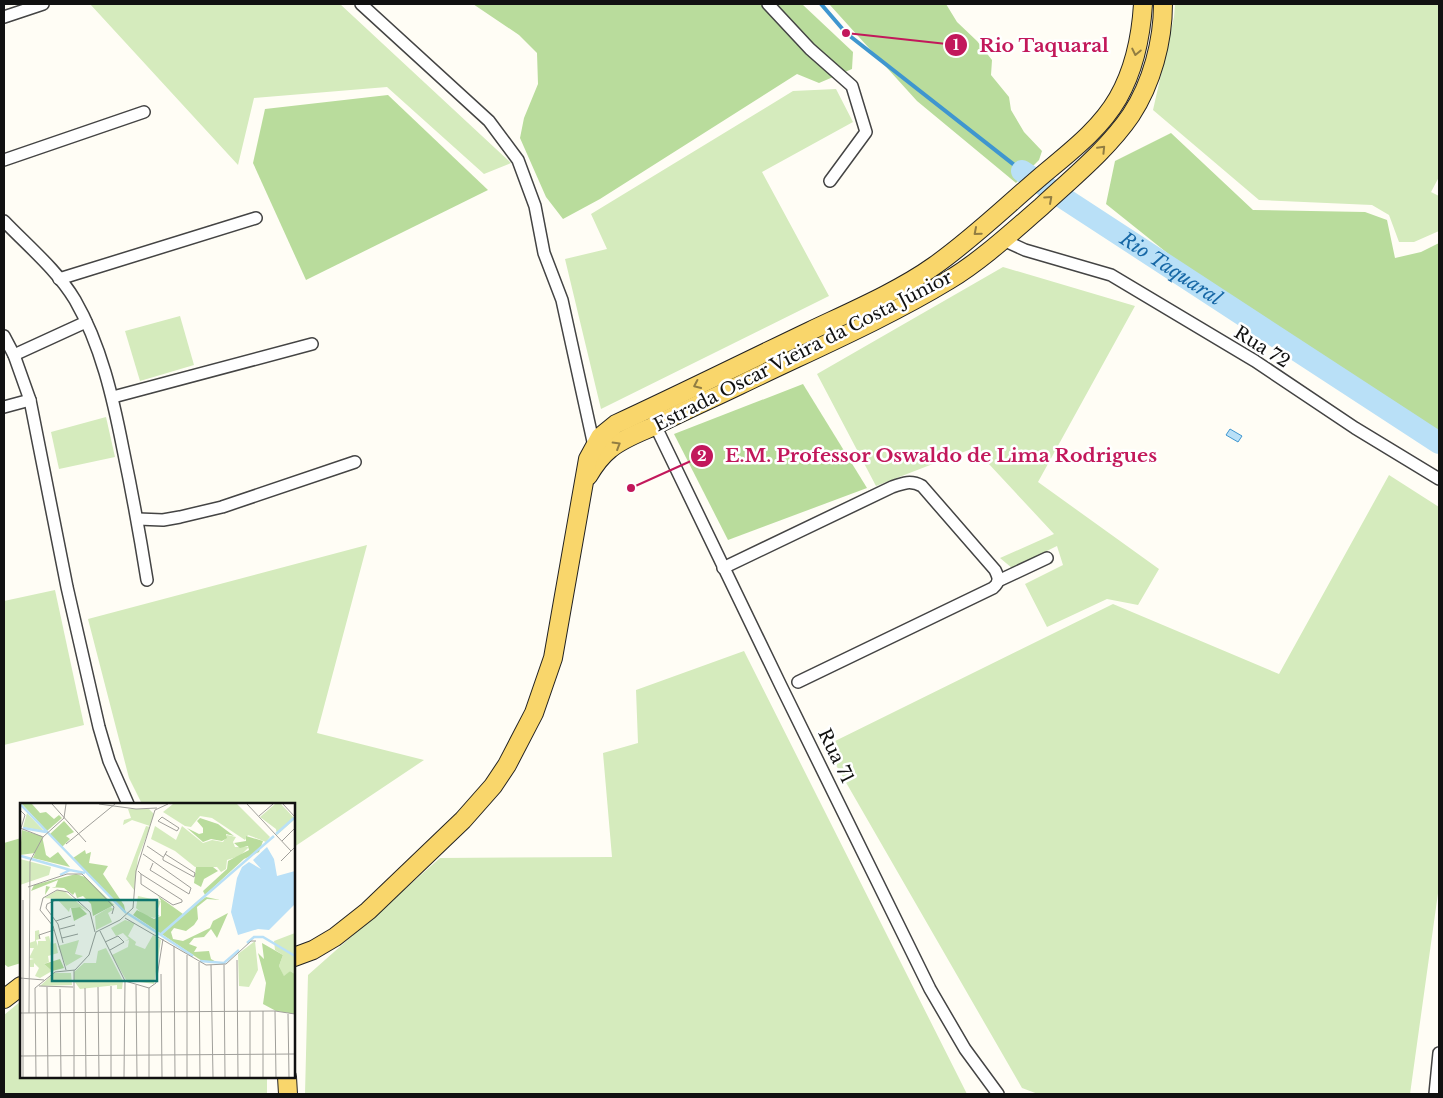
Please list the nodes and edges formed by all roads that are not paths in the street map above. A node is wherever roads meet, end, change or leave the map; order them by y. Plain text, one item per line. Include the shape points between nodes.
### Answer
1 (44, 4) edge
2 (361, 4) edge
3 (768, 4) edge
4 (1143, 4) edge
5 (1163, 4) edge
6 (4, 17) edge
7 (144, 112) dead end
8 (4, 160) edge
9 (830, 181) dead end
10 (256, 218) dead end
11 (4, 221) edge
12 (1003, 240) junction
13 (59, 279) junction
14 (86, 322) junction
15 (4, 336) edge
16 (312, 344) dead end
17 (14, 354) junction
18 (113, 397) junction
19 (30, 400) junction
20 (4, 407) edge
21 (655, 425) junction
22 (594, 446) junction
23 (355, 462) dead end
24 (1439, 479) edge
25 (585, 480) junction
26 (138, 519) junction
27 (1047, 558) dead end
28 (723, 568) junction
29 (146, 580) dead end
30 (998, 581) junction
31 (798, 682) dead end
32 (128, 803) edge
33 (313, 950) junction
34 (295, 957) edge
35 (295, 970) edge
36 (20, 987) edge
37 (4, 999) edge
38 (1439, 1053) edge
39 (287, 1078) edge
40 (288, 1094) edge
41 (998, 1094) edge
42 (1435, 1094) edge

1 - 6 street
2 - 22 street via 489,121 518,160 535,206 544,253 562,300
3 - 9 street via 852,86 866,132
4 -> 22 main road, Estrada Oscar Vieira da Costa Júnior via 1136,55 1117,99 1096,126 959,247 906,283 616,424
12 -> 5 main road, Estrada Oscar Vieira da Costa Júnior via 1067,183 1131,115 1152,72 1160,43
7 - 8 street
10 - 13 street
11 - 13 street
12 - 21 main road, Estrada Oscar Vieira da Costa Júnior via 952,278 917,298
12 - 24 street, Rua 72 via 1025,250 1111,275 1255,361
13 - 14 street
14 - 17 street
14 - 18 street
15 - 17 street
16 - 18 street
17 - 19 street
18 - 26 street
19 - 20 street
19 - 32 street via 99,727
25 -> 21 main road, Estrada Oscar Vieira da Costa Júnior via 609,450
21 - 28 street, Rua 71
22 - 25 main road, Estrada Oscar Vieira da Costa Júnior
23 - 26 street via 222,507 180,518
25 - 33 main road, Estrada Oscar Vieira da Costa Júnior via 553,658 534,713 507,765 476,806 419,863 352,924
26 - 29 street
27 - 30 street
28 - 30 street via 892,487 911,482 922,486 995,570
28 - 41 street, Rua 71 via 930,989 965,1049
30 - 31 street via 993,588
33 - 34 main road
33 - 35 main road
36 - 37 main road
38 - 42 street
39 - 40 main road

